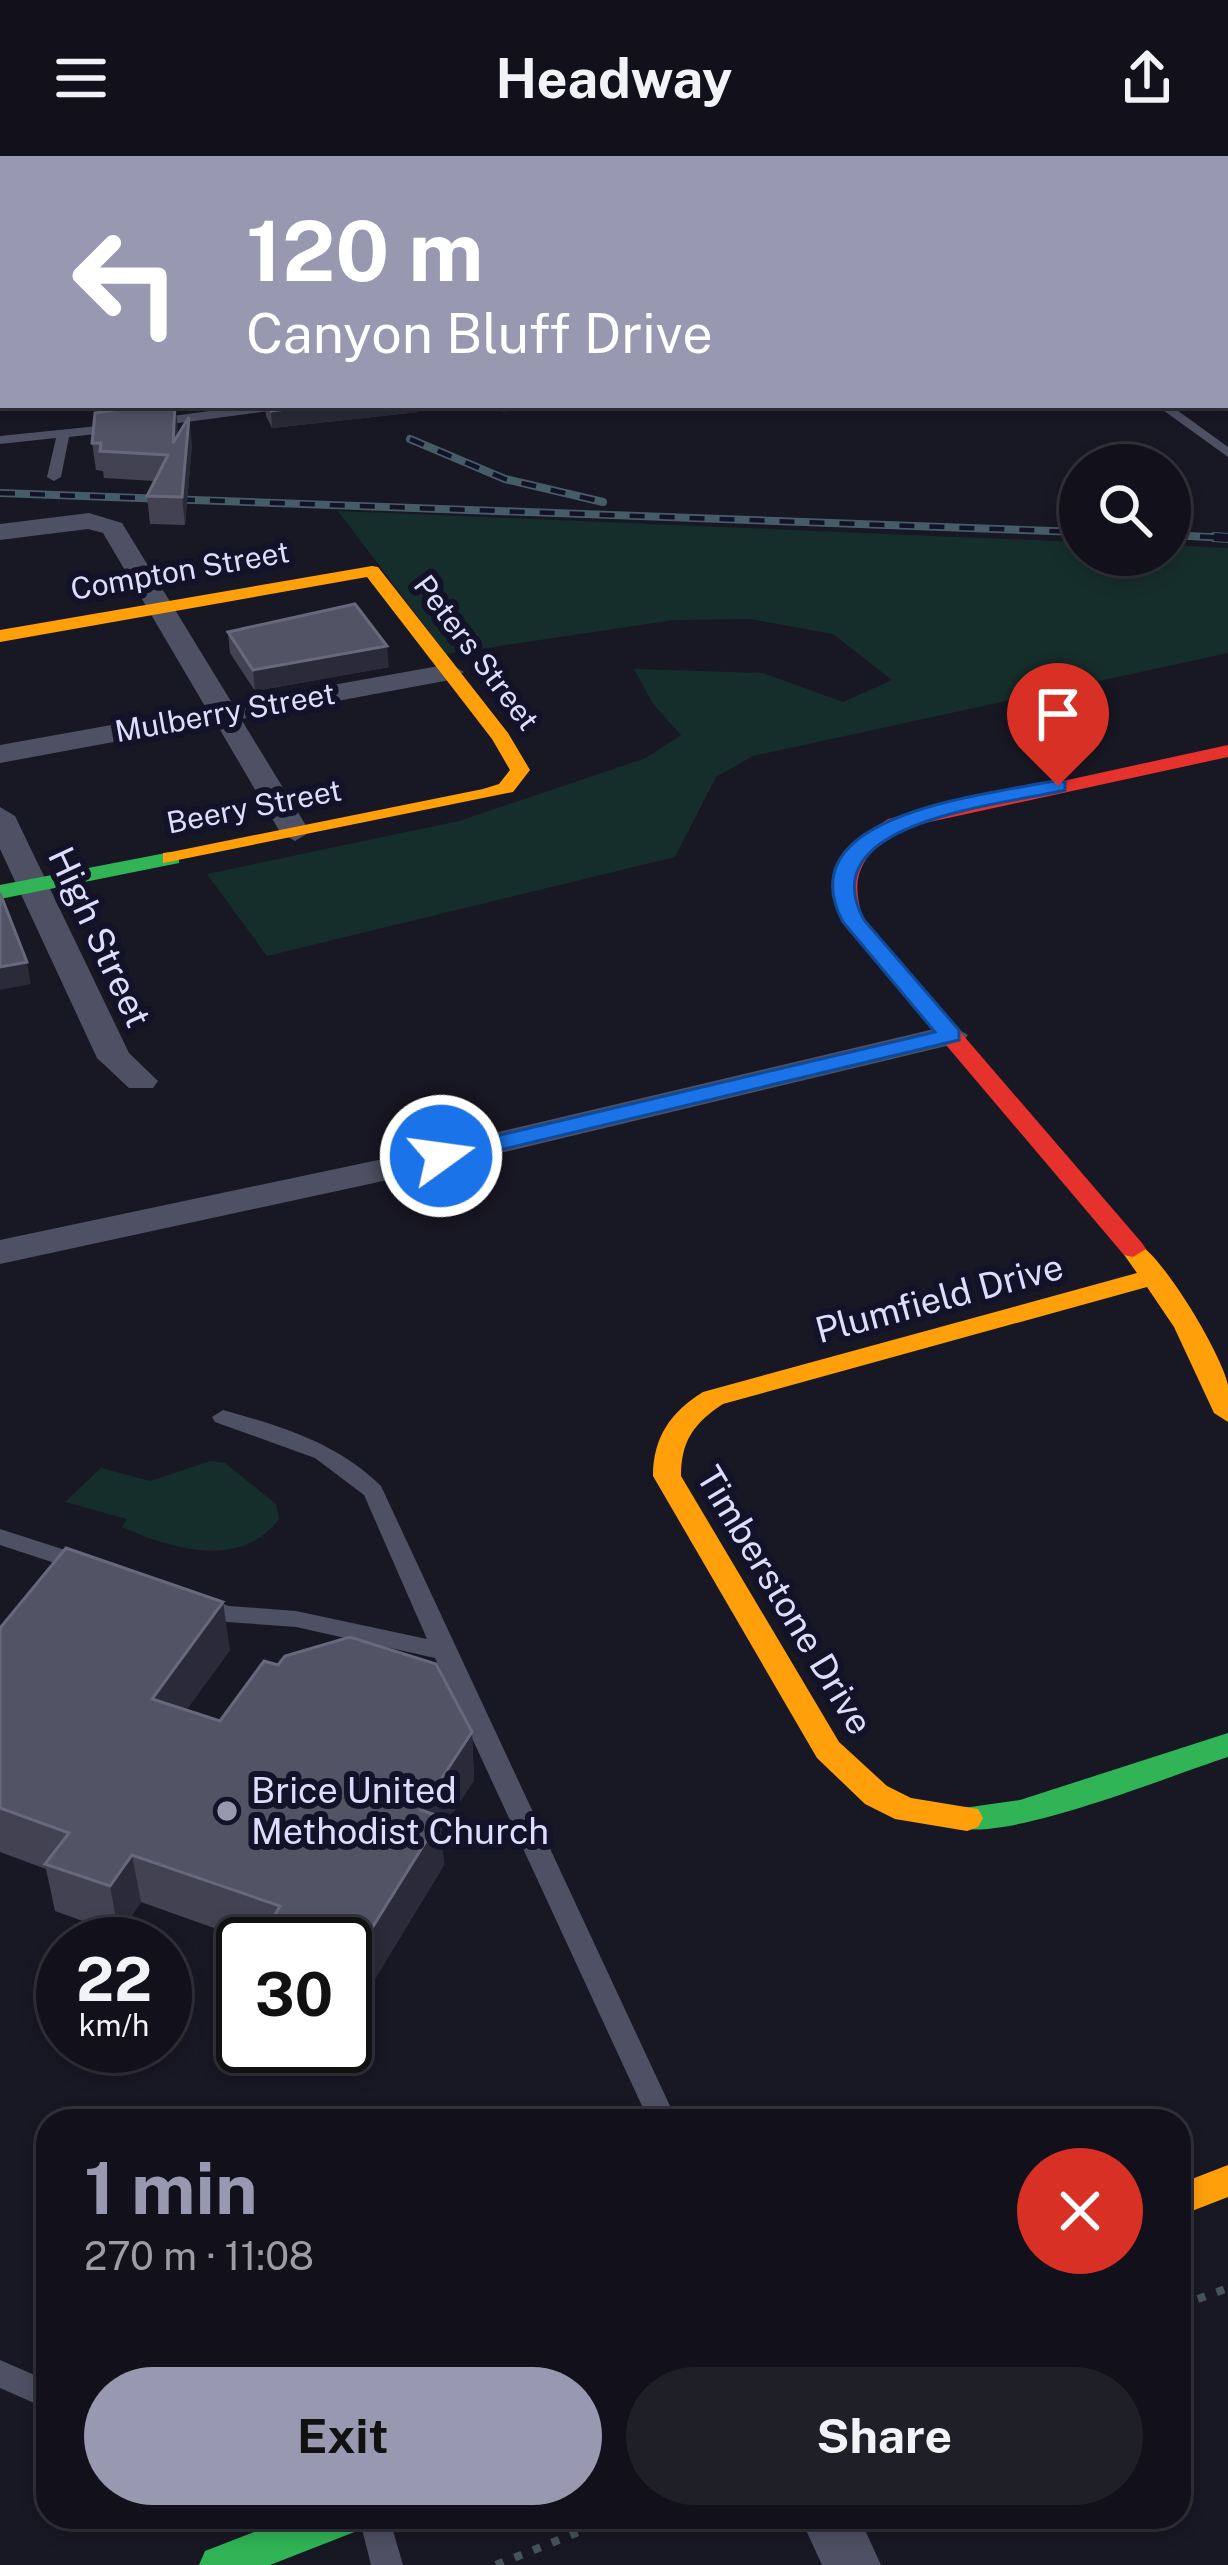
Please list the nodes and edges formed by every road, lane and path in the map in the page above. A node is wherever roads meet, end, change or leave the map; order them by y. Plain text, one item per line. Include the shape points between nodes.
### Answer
1 (259, 408) edge
2 (1166, 408) edge
3 (64, 431) junction
4 (1228, 434) edge
5 (1207, 438) junction
6 (0, 440) edge
7 (1228, 453) edge
8 (54, 477) dead end
9 (0, 532) edge
10 (372, 571) joint
11 (161, 609) junction
12 (0, 636) edge
13 (450, 672) junction
14 (224, 713) junction
15 (1228, 751) edge
16 (0, 754) edge
17 (517, 778) joint
18 (0, 816) edge
19 (295, 832) junction
20 (16, 889) edge
21 (951, 1035) junction
22 (141, 1081) dead end
23 (0, 1252) edge
24 (1156, 1276) junction
25 (741, 1388) joint
26 (1228, 1412) edge
27 (223, 1417) dead end
28 (0, 1537) edge
29 (113, 1575) edge
30 (182, 1598) edge
31 (444, 1651) junction
32 (1228, 1745) edge
33 (657, 2109) edge
34 (1228, 2181) edge
35 (1191, 2195) edge
36 (1228, 2288) edge
37 (1191, 2302) edge
38 (0, 2374) edge
39 (36, 2390) edge
40 (313, 2529) edge
41 (377, 2529) edge
42 (586, 2529) edge
43 (835, 2529) edge
44 (219, 2565) edge
45 (387, 2565) edge
46 (496, 2565) edge
47 (852, 2565) edge

1 - 3 lane
2 - 5 lane
3 - 6 lane
3 - 8 lane
4 - 5 lane
5 - 7 lane
9 - 11 street via 88,521 113,527
10 - 11 street, Compton Street
10 - 13 street, Peters Street
11 - 12 street, Compton Street
11 - 14 street
13 - 14 street, Mulberry Street
13 - 17 street, Peters Street via 516,761
14 - 16 street, Mulberry Street
14 - 19 street
15 - 21 street via 933,812 865,841 848,860 843,902
17 - 19 street, Beery Street via 488,794
18 - 20 street, High Street
19 - 20 street, Beery Street
20 - 22 street, High Street via 114,1058
21 - 23 street
21 - 24 street
24 - 25 street, Plumfield Drive
24 - 26 street via 1188,1322
25 - 32 street, Timberstone Drive via 688,1412 671,1432 667,1476 828,1750 876,1795 906,1810 984,1818
27 - 31 lane via 305,1444 363,1480
28 - 29 lane
30 - 31 lane via 227,1614 296,1619
31 - 33 lane
34 - 35 street
36 - 37 path
38 - 39 lane
40 - 44 street
41 - 45 lane
42 - 46 path
43 - 47 street

